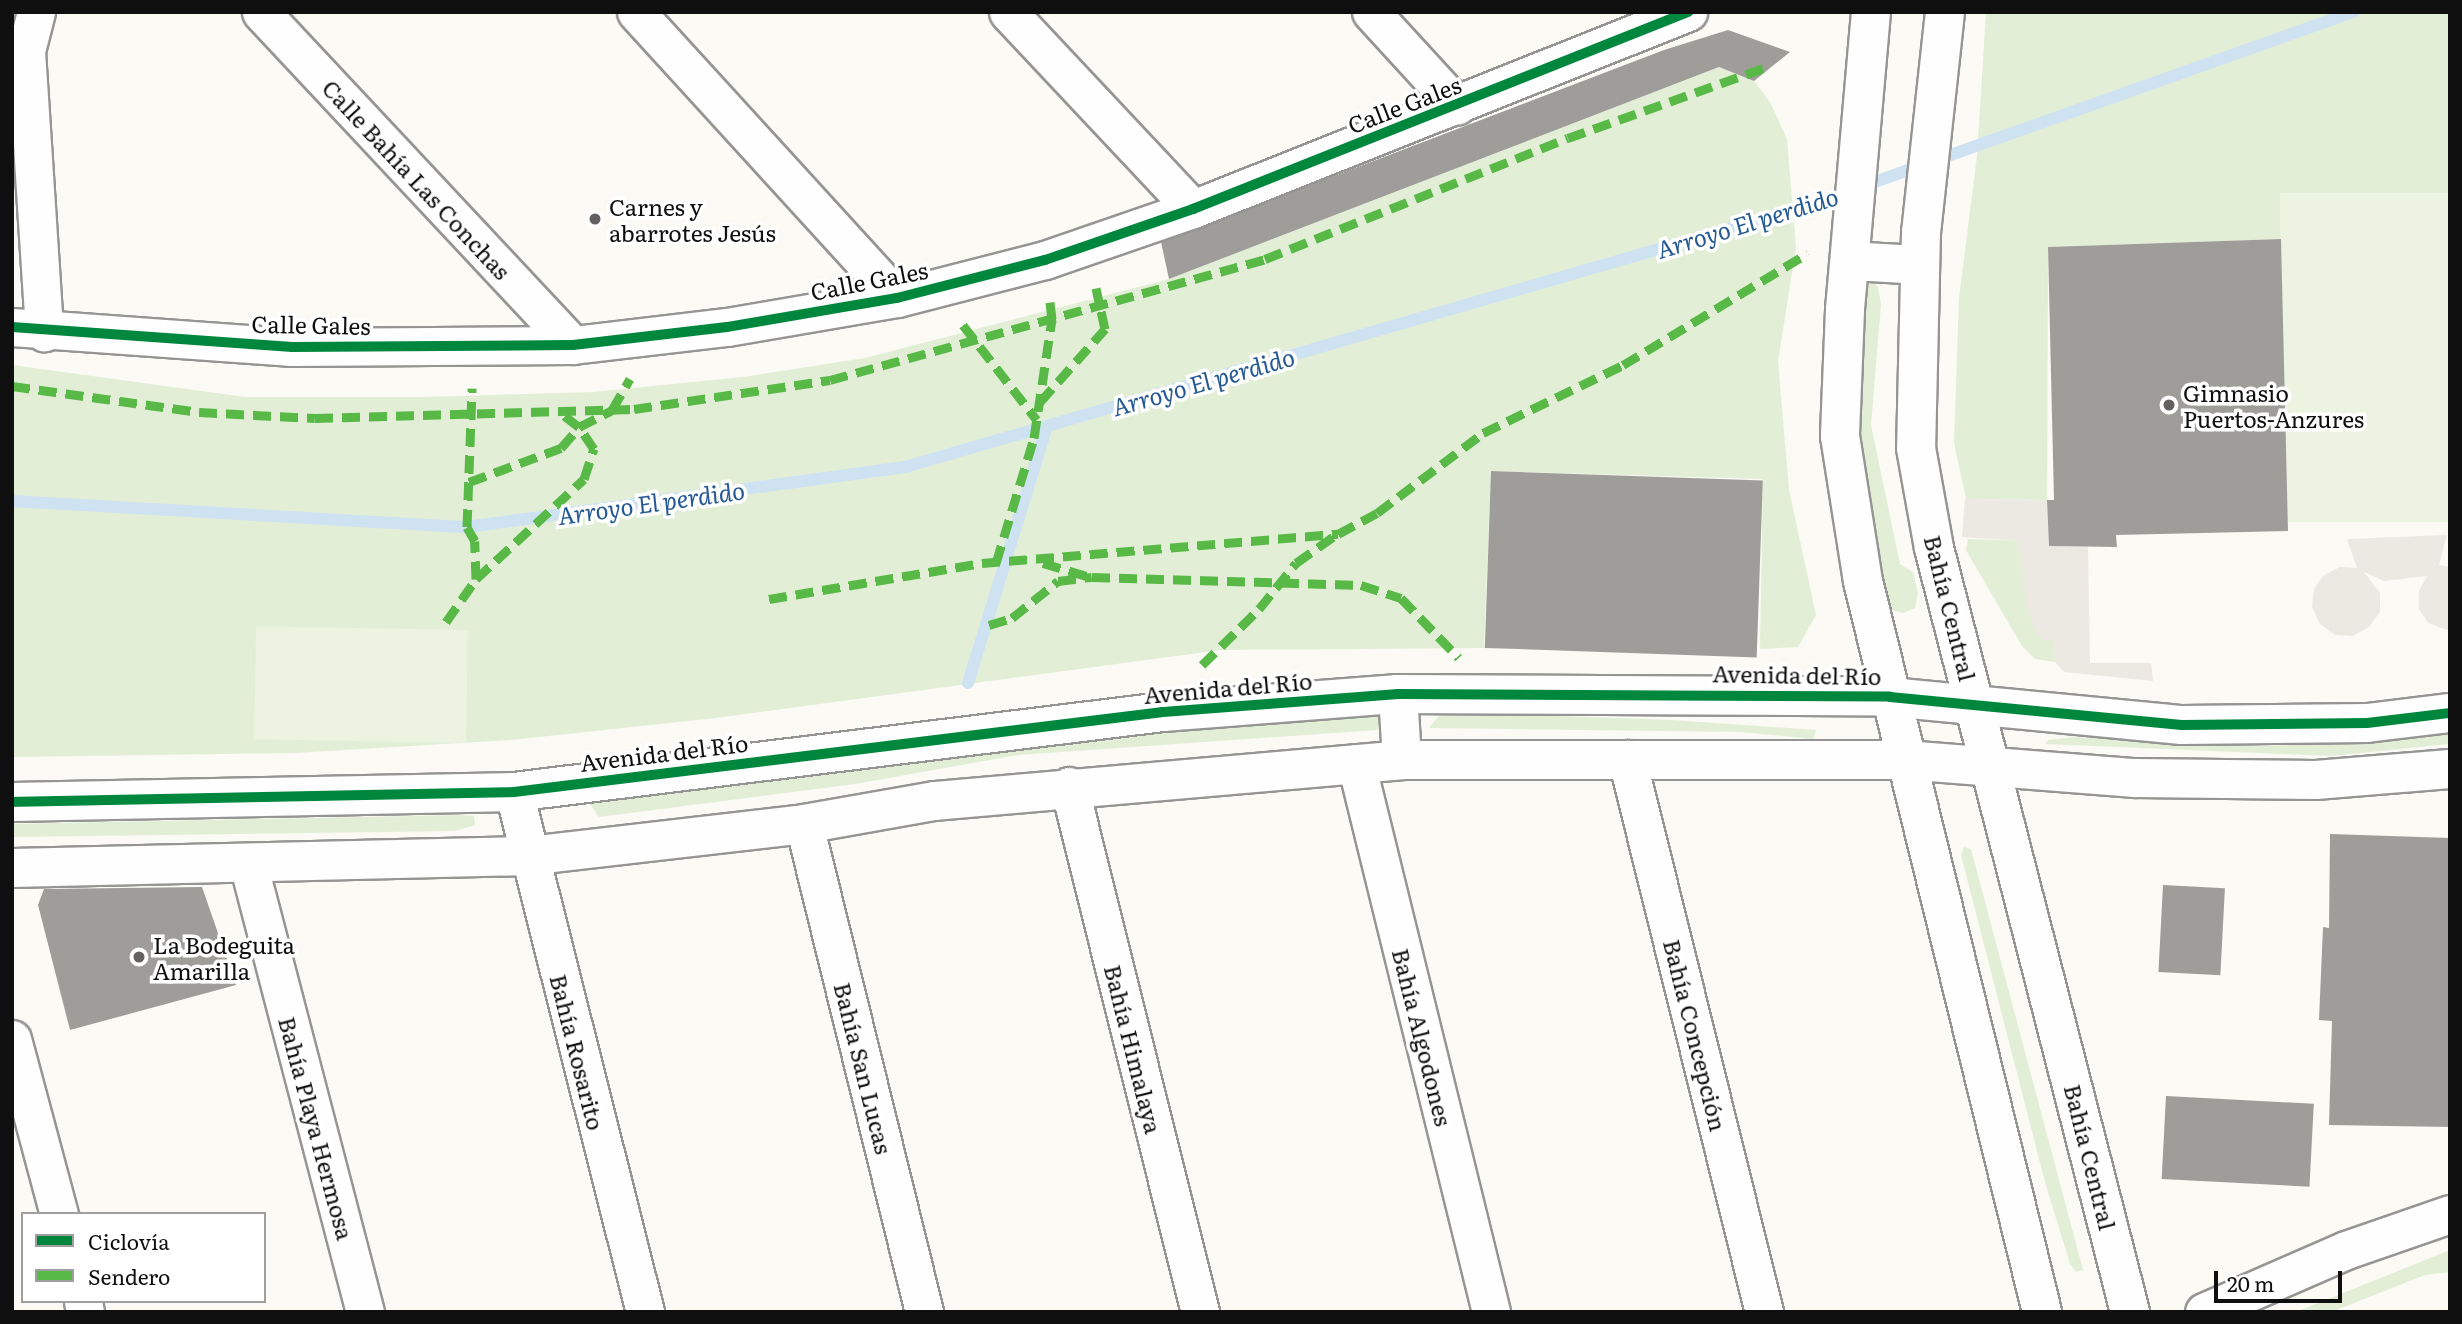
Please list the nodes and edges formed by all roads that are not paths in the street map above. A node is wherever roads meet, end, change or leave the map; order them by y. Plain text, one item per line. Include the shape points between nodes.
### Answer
1 (36, 12) edge
2 (261, 12) edge
3 (636, 12) edge
4 (1008, 12) edge
5 (1371, 12) edge
6 (1688, 12) edge
7 (1871, 12) edge
8 (1945, 12) edge
9 (1457, 106) junction
10 (1193, 209) junction
11 (1852, 247) junction
12 (1921, 248) junction
13 (897, 298) junction
14 (28, 329) edge
15 (573, 345) junction
16 (1398, 694) junction
17 (1890, 696) junction
18 (1975, 702) junction
19 (2450, 713) edge
20 (1627, 759) junction
21 (1402, 760) junction
22 (1905, 760) junction
23 (1356, 763) junction
24 (1990, 764) junction
25 (2450, 769) edge
26 (1069, 786) junction
27 (514, 792) junction
28 (12, 802) edge
29 (804, 824) junction
30 (528, 856) junction
31 (248, 863) junction
32 (12, 868) edge
33 (12, 1039) edge
34 (58, 1212) edge
35 (2450, 1214) edge
36 (365, 1312) edge
37 (645, 1312) edge
38 (924, 1312) edge
39 (1200, 1312) edge
40 (1491, 1312) edge
41 (1764, 1312) edge
42 (2042, 1312) edge
43 (2130, 1312) edge
44 (2204, 1312) edge

1 - 14 street via 26,51
2 - 15 street, Calle Bahía Las Conchas
3 - 13 street
4 - 10 street
5 - 9 street
6 - 9 street, Calle Gales
7 - 11 street
8 - 12 street, Bahía Central
9 - 10 street, Calle Gales
10 - 13 street, Calle Gales via 1045,260
11 - 12 street
11 - 17 street via 1840,436 1863,581
12 - 18 street, Bahía Central via 1916,447 1934,548
13 - 15 street, Calle Gales via 727,327
14 - 15 street, Calle Gales via 292,347
16 - 17 street, Avenida del Río
16 - 21 street
16 - 27 street, Avenida del Río via 1163,712
17 - 18 street, Avenida del Río
17 - 22 street
18 - 19 street, Avenida del Río via 2182,725 2367,723
18 - 24 street, Bahía Central
20 - 21 street
20 - 22 street
20 - 41 street, Bahía Concepción
21 - 23 street
22 - 24 street
22 - 42 street
23 - 26 street
23 - 40 street, Bahía Algodones
24 - 25 street via 2134,778 2329,779
24 - 43 street, Bahía Central
26 - 29 street via 935,801
26 - 39 street, Bahía Himalaya
27 - 28 street, Avenida del Río
27 - 30 street, Bahía Rosarito
29 - 30 street
29 - 38 street, Bahía San Lucas
30 - 31 street
30 - 37 street, Bahía Rosarito
31 - 32 street
31 - 36 street, Bahía Playa Hermosa
33 - 34 street
35 - 44 street via 2346,1250

